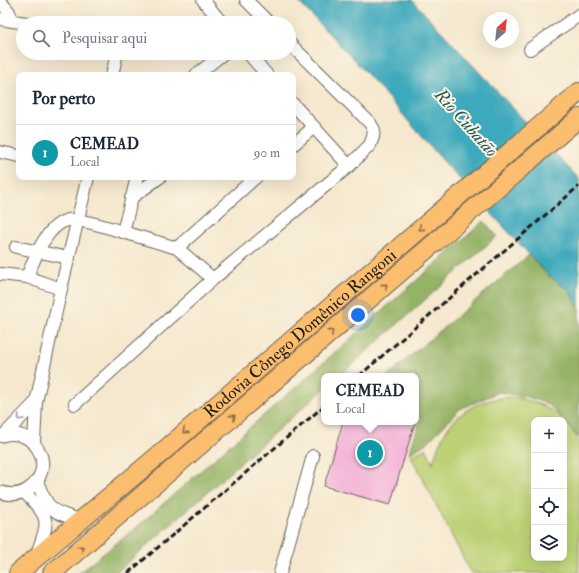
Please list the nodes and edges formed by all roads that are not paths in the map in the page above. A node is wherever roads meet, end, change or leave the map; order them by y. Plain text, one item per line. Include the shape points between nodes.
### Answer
1 (203, 0) edge
2 (246, 0) edge
3 (0, 1) edge
4 (579, 15) edge
5 (216, 16) edge
6 (262, 16) edge
7 (0, 19) edge
8 (12, 20) junction
9 (16, 21) edge
10 (530, 49) dead end
11 (296, 50) edge
12 (115, 60) edge
13 (215, 60) edge
14 (254, 60) edge
15 (113, 72) edge
16 (200, 72) edge
17 (264, 72) edge
18 (579, 80) edge
19 (579, 92) edge
20 (296, 107) edge
21 (579, 118) edge
22 (314, 127) junction
23 (579, 134) edge
24 (296, 142) edge
25 (0, 152) edge
26 (16, 155) edge
27 (349, 166) junction
28 (87, 180) edge
29 (136, 180) edge
30 (156, 180) edge
31 (242, 181) edge
32 (131, 198) junction
33 (451, 203) junction
34 (470, 213) junction
35 (78, 221) junction
36 (123, 232) junction
37 (16, 247) dead end
38 (177, 248) junction
39 (38, 251) junction
40 (69, 258) junction
41 (0, 274) edge
42 (27, 277) junction
43 (213, 279) junction
44 (61, 288) junction
45 (36, 402) junction
46 (75, 404) dead end
47 (2, 435) edge
48 (34, 443) junction
49 (313, 456) dead end
50 (37, 481) junction
51 (24, 492) junction
52 (3, 495) edge
53 (81, 520) junction
54 (36, 558) junction
55 (18, 573) edge
56 (52, 573) edge
57 (280, 573) edge

1 - 5 street
2 - 6 street
3 - 8 street
4 - 10 street
7 - 8 street
8 - 9 street
11 - 27 street via 370,123 374,130 370,145
12 - 15 street
13 - 16 street
14 - 17 street
18 - 33 highway
19 - 33 highway, Rodovia Cônego Domênico Rangoni
20 - 22 street
21 - 34 highway, Rodovia Cônego Domênico Rangoni
22 - 24 street
22 - 27 street
23 - 34 highway
25 - 26 street
27 - 43 street
28 - 35 street
29 - 32 street
30 - 32 street
31 - 38 street
32 - 36 street
33 -> 53 highway, Rodovia Cônego Domênico Rangoni
56 -> 34 highway, Rodovia Cônego Domênico Rangoni
35 - 36 street
35 - 39 street via 68,220 60,223
35 - 40 street
36 - 38 street
37 - 39 street
38 - 43 street
39 - 40 street
39 - 42 street
40 - 44 street
41 - 42 street
42 - 44 street
43 - 46 street
44 - 45 street
45 -> 47 street
45 - 48 street
47 - 48 street via 17,434
48 - 50 street via 42,461
49 - 57 street
50 - 51 street
50 - 53 street via 49,506 56,512
51 - 52 street
51 - 54 street via 39,505 46,520 46,528
53 - 54 highway, Rodovia Cônego Domênico Rangoni
54 - 55 highway, Rodovia Cônego Domênico Rangoni

